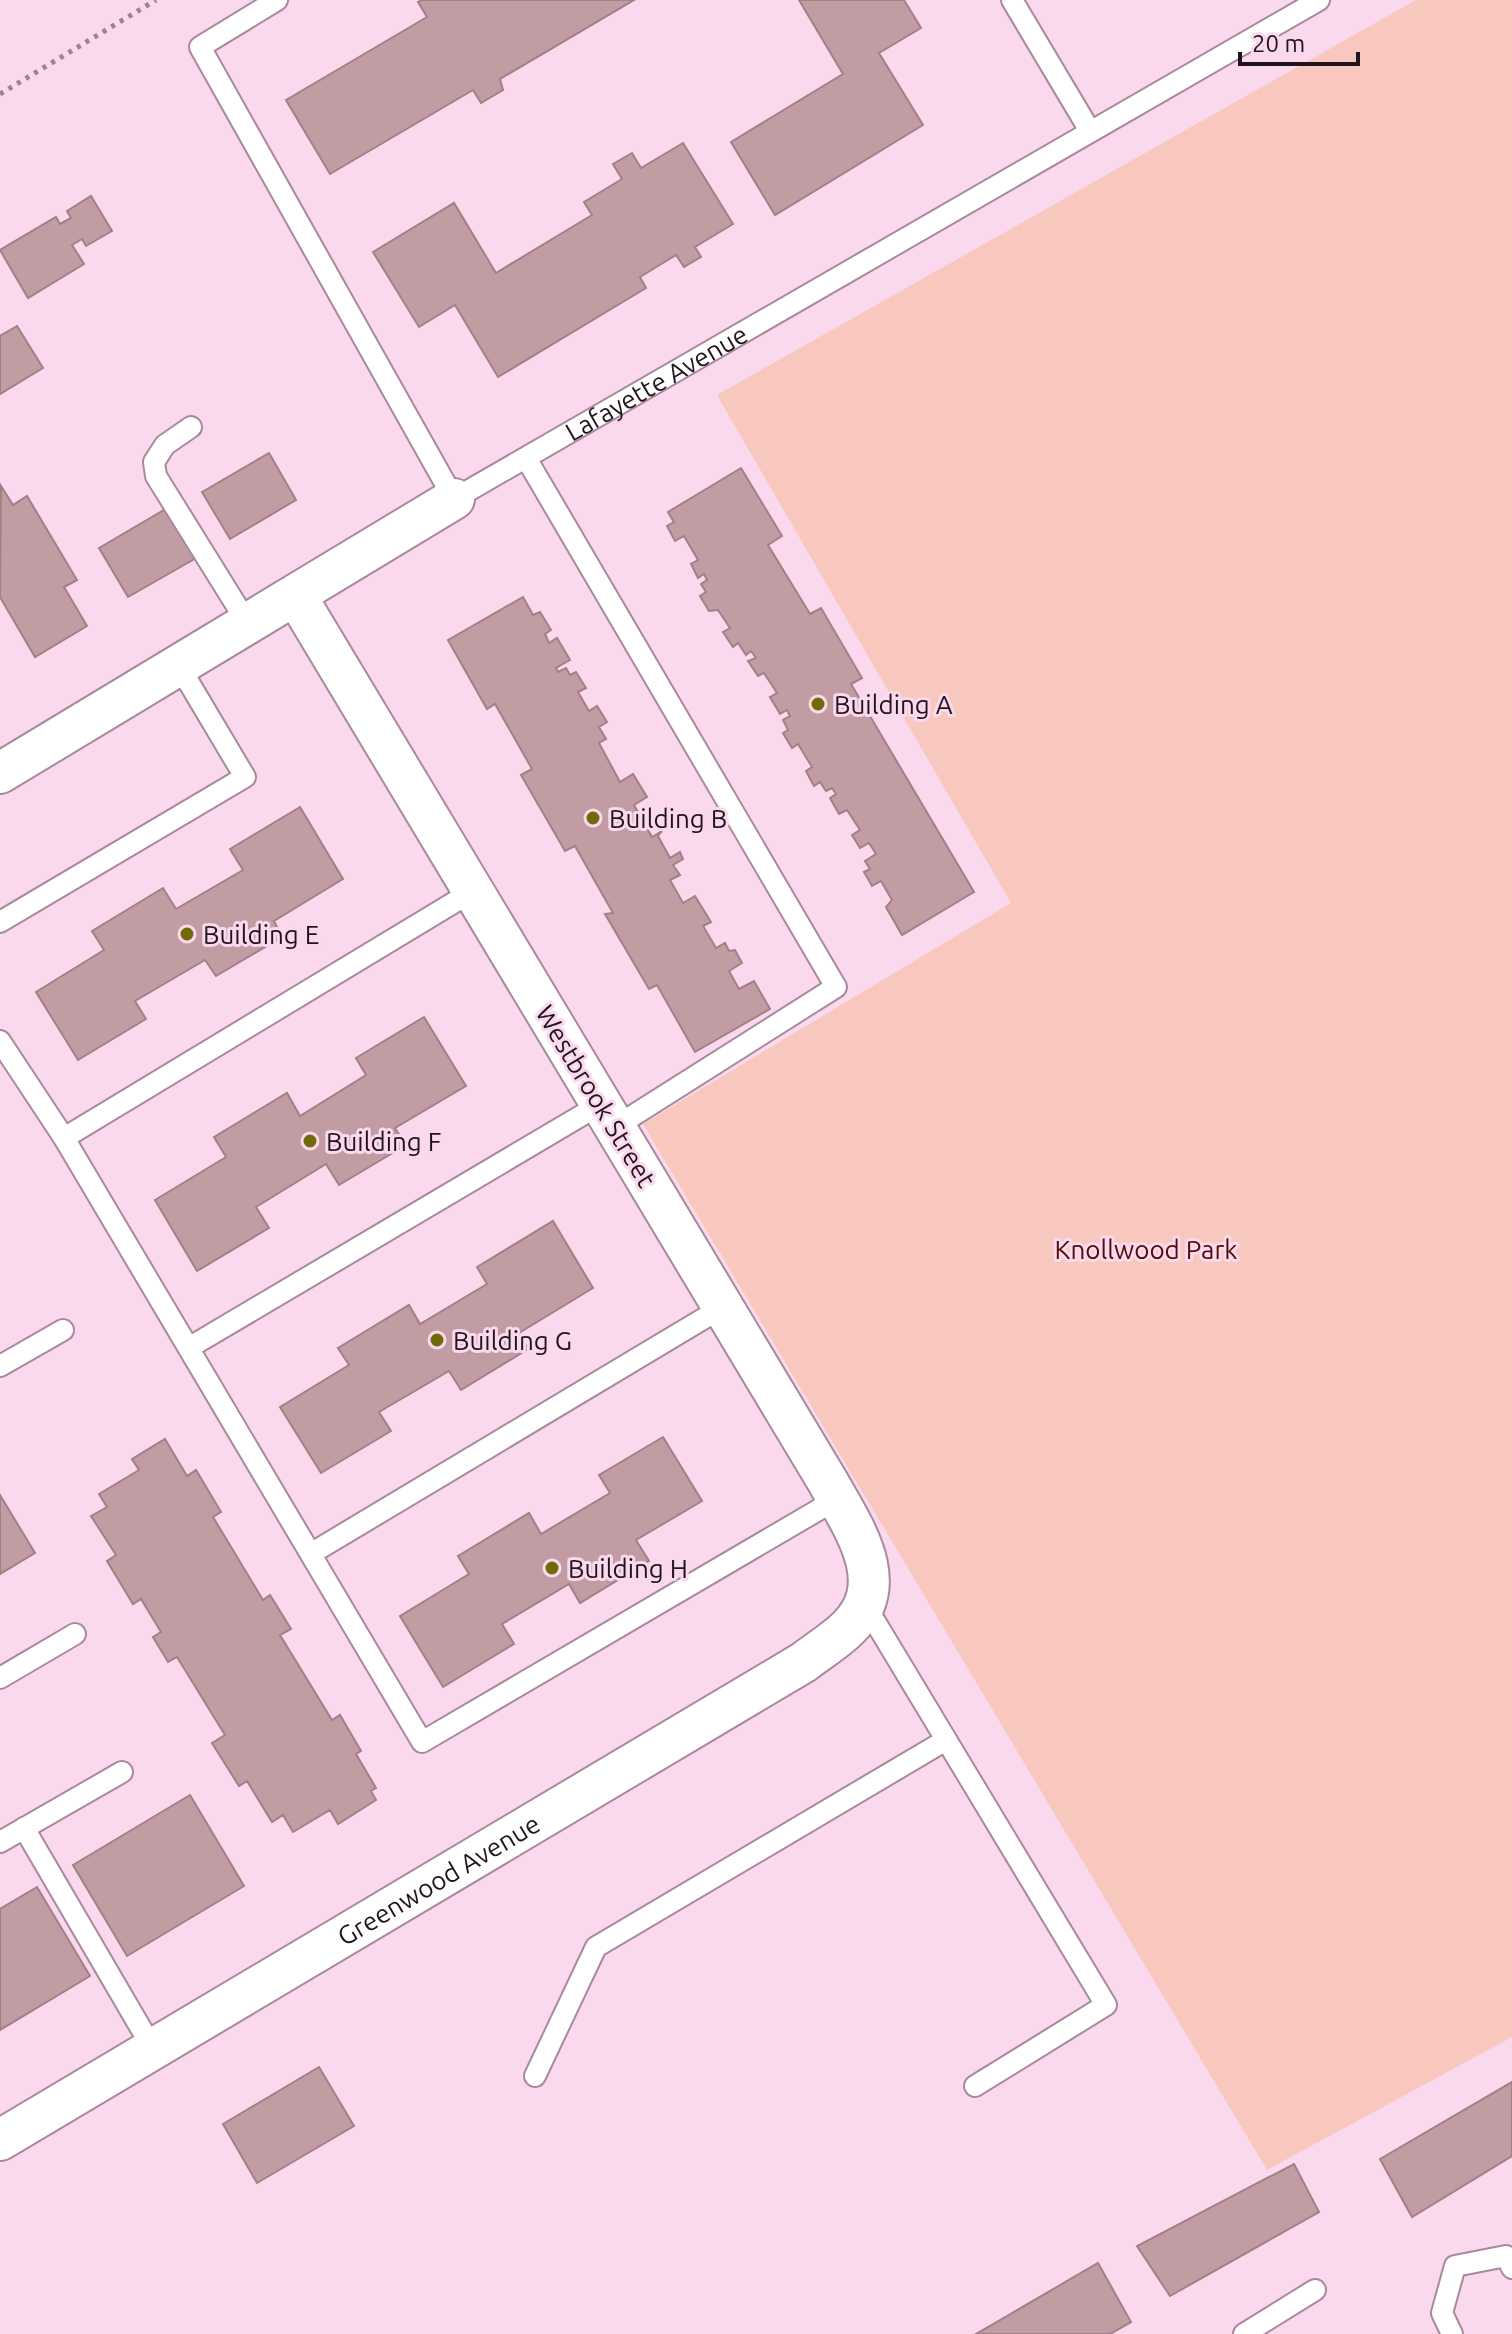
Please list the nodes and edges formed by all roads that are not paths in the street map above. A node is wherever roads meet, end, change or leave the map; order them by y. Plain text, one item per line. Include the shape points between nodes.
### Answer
1 (277, 0) edge
2 (1012, 0) edge
3 (1319, 0) edge
4 (1090, 131) junction
5 (191, 427) dead end
6 (526, 458) junction
7 (454, 499) junction
8 (296, 596) junction
9 (248, 624) junction
10 (179, 666) junction
11 (0, 773) edge
12 (473, 891) junction
13 (0, 922) edge
14 (0, 1041) edge
15 (608, 1116) junction
16 (64, 1138) junction
17 (723, 1307) junction
18 (63, 1330) dead end
19 (190, 1347) junction
20 (0, 1366) edge
21 (837, 1499) junction
22 (312, 1553) junction
23 (865, 1605) junction
24 (75, 1634) dead end
25 (0, 1678) edge
26 (946, 1740) junction
27 (122, 1772) dead end
28 (24, 1828) junction
29 (0, 1842) edge
30 (153, 2049) junction
31 (535, 2076) dead end
32 (975, 2086) dead end
33 (0, 2140) edge
34 (1512, 2268) edge
35 (1315, 2290) dead end
36 (1244, 2334) edge
37 (1452, 2334) edge

1 - 7 lane via 200,47
2 - 4 lane
3 - 4 lane, Lafayette Avenue
4 - 6 lane, Lafayette Avenue
5 - 9 lane via 165,445 154,462 156,476
6 - 7 lane, Lafayette Avenue
6 - 15 lane via 836,987
7 - 8 street, Lafayette Avenue
8 - 9 street, Lafayette Avenue
8 - 12 street, Westbrook Street
9 - 10 street, Lafayette Avenue
10 - 11 street, Lafayette Avenue
10 - 13 lane via 245,777
12 - 15 street, Westbrook Street
12 - 16 lane
14 - 16 lane
15 - 17 street, Westbrook Street
15 - 19 lane
16 - 19 lane
17 - 21 street, Westbrook Street
17 - 22 lane
18 - 20 lane
19 - 22 lane
21 - 22 lane via 422,1742
21 - 23 street, Westbrook Street via 863,1546 871,1578
23 - 26 lane
23 - 30 street, Greenwood Avenue via 849,1627 804,1662
24 - 25 lane
26 - 31 lane via 596,1947
26 - 32 lane via 1106,2005
27 - 28 lane
28 - 29 lane
28 - 30 lane
30 - 33 street, Greenwood Avenue
34 - 37 lane via 1506,2256 1455,2266 1442,2313
35 - 36 lane

